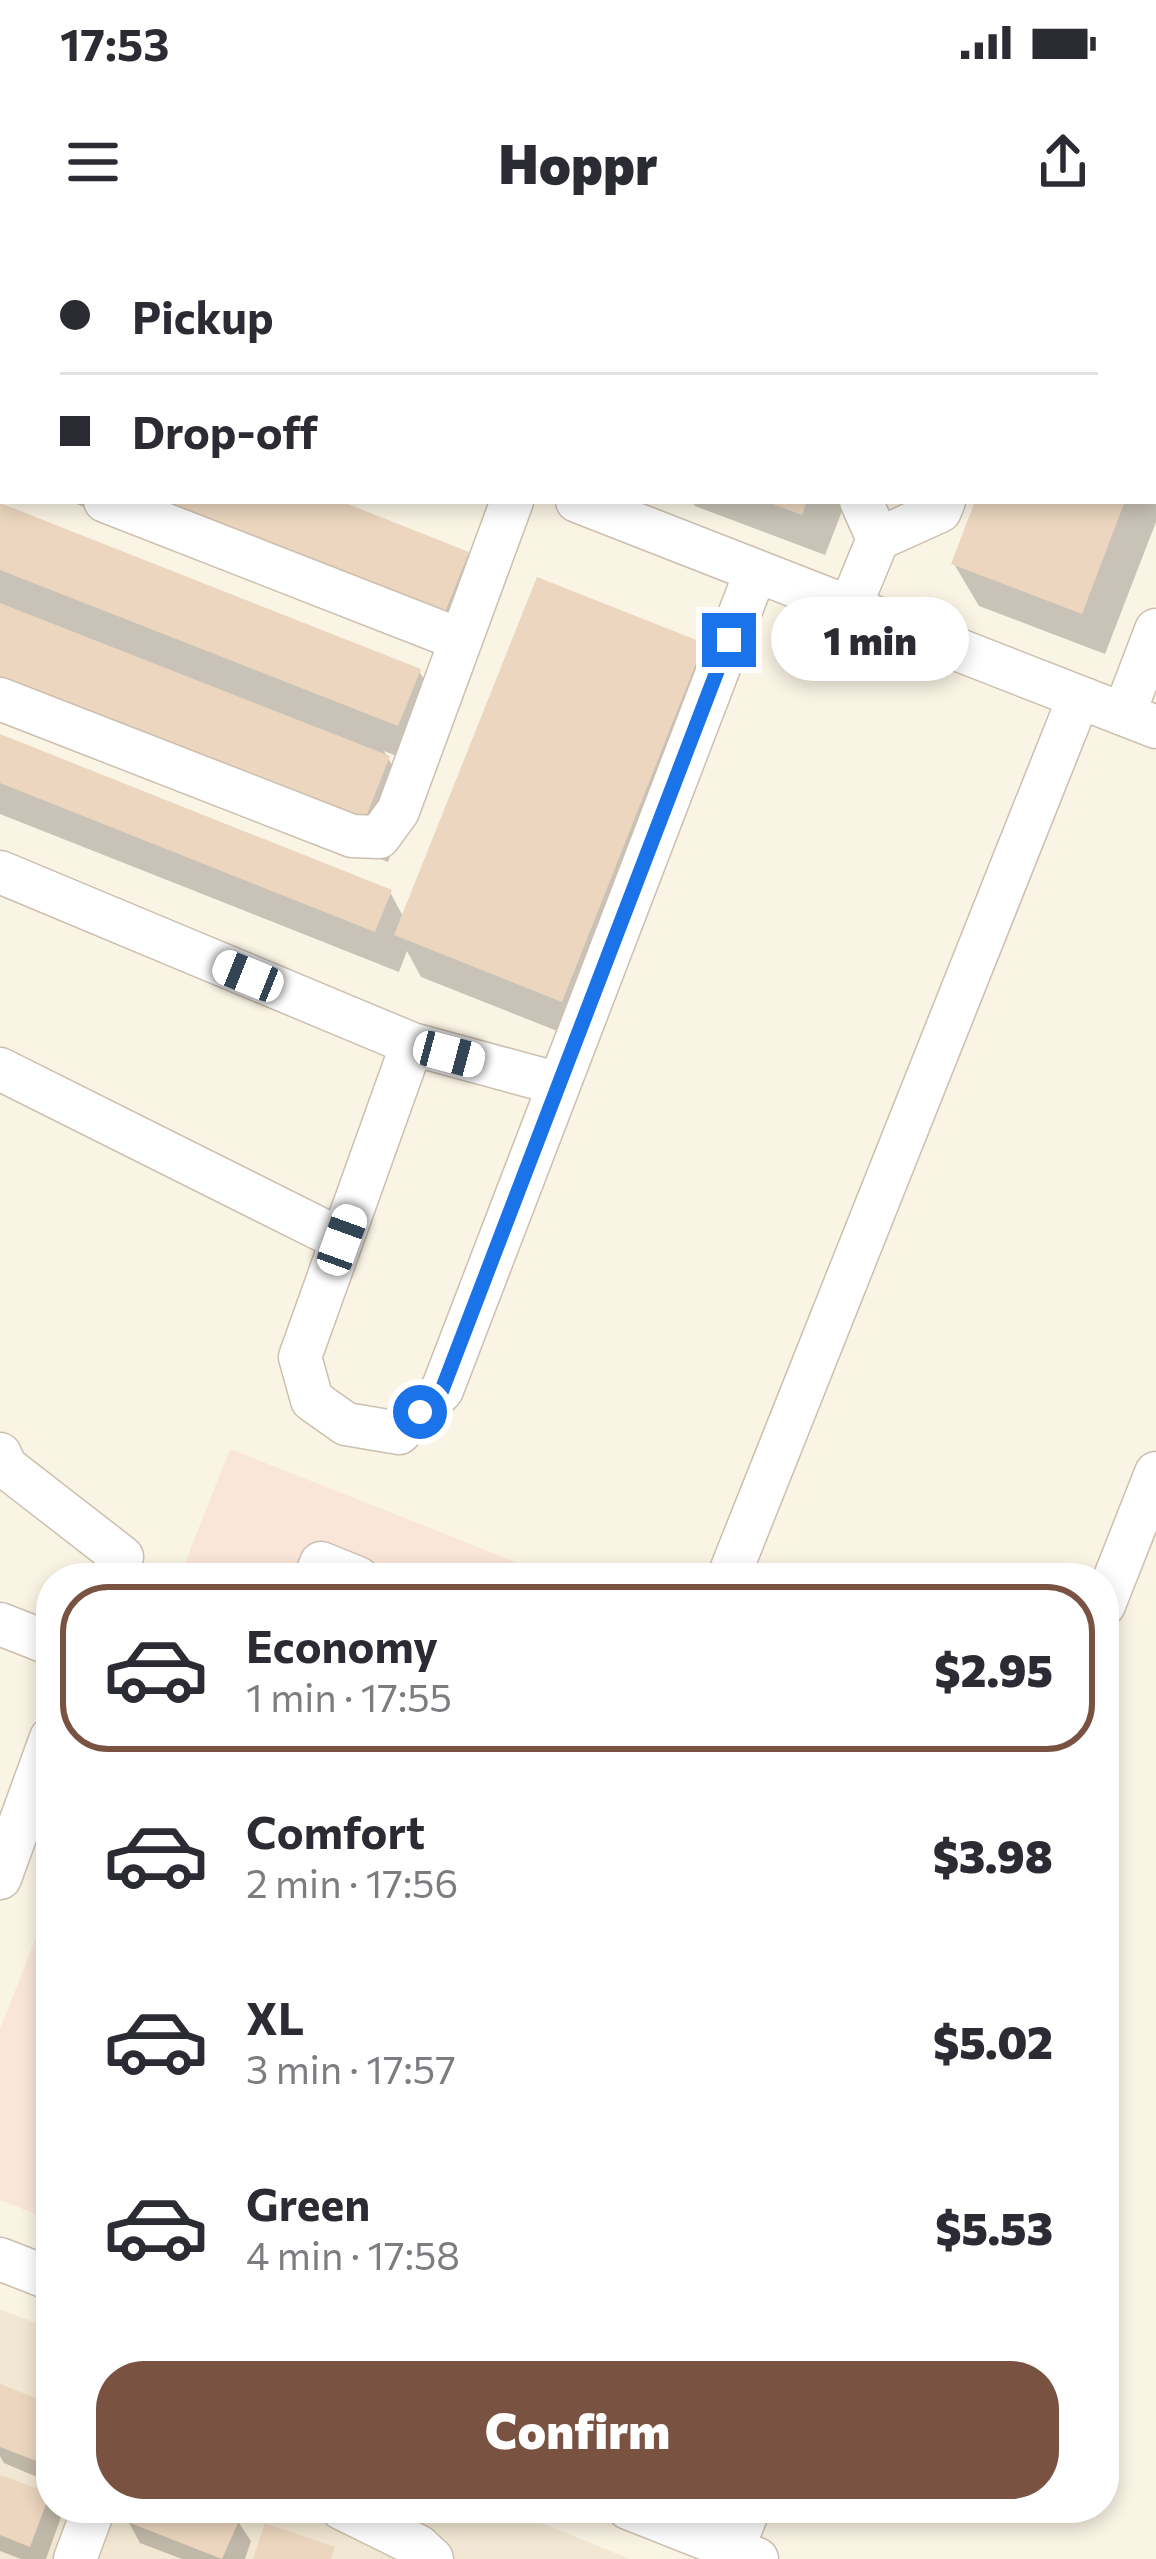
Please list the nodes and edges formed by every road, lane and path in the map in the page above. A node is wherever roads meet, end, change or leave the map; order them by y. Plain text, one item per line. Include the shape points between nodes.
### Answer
1 (114, 504) edge
2 (511, 504) edge
3 (943, 504) edge
4 (622, 509) edge
5 (869, 520) edge
6 (756, 571) junction
7 (850, 607) junction
8 (1156, 630) edge
9 (461, 640) junction
10 (1079, 697) junction
11 (0, 699) edge
12 (1140, 721) edge
13 (0, 872) edge
14 (412, 1044) junction
15 (0, 1069) edge
16 (559, 1084) junction
17 (342, 1240) junction
18 (2, 1462) edge
19 (1156, 1473) edge
20 (119, 1563) edge
21 (734, 1563) edge
22 (1119, 1567) edge
23 (0, 1624) edge
24 (36, 1638) edge
25 (36, 1779) edge
26 (0, 1878) edge
27 (0, 2259) edge
28 (36, 2273) edge
29 (88, 2523) edge
30 (371, 2523) edge
31 (663, 2523) edge
32 (746, 2523) edge
33 (739, 2556) edge
34 (75, 2559) edge
35 (432, 2559) edge

1 - 9 street
2 - 9 street
3 - 5 street via 940,511
4 - 6 street
5 - 7 street
6 - 7 street
6 - 16 street
7 - 10 street
8 - 12 street
9 - 11 street via 398,811 379,837 352,836
10 - 12 street
10 - 21 street
13 - 14 street
14 - 16 street
14 - 17 street
15 - 17 street
16 - 17 street via 442,1390 399,1433 346,1424 312,1400 300,1357
18 - 20 street via 122,1557
19 - 22 street
23 - 24 street
25 - 26 street
27 - 28 street
29 - 34 street
30 - 35 street
31 - 33 street
32 - 33 street

